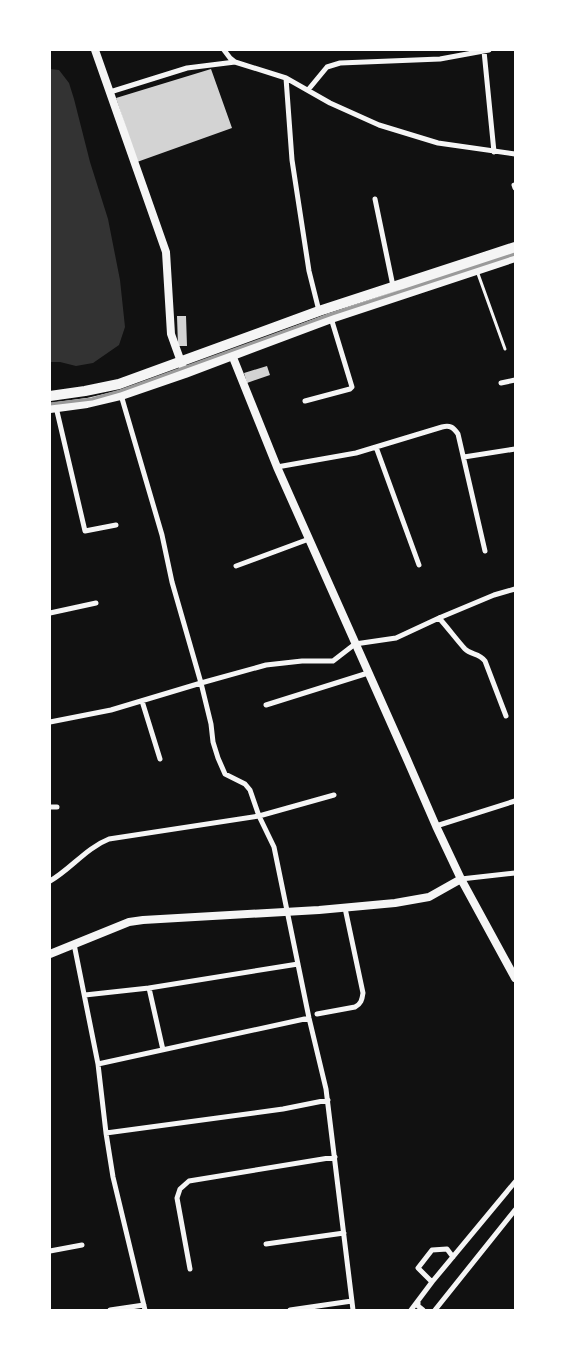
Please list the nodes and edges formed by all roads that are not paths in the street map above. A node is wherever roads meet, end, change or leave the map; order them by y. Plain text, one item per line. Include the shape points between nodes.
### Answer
1 (95, 50) edge
2 (224, 50) edge
3 (487, 50) edge
4 (235, 62) junction
5 (286, 78) junction
6 (308, 90) junction
7 (110, 92) junction
8 (494, 152) junction
9 (515, 154) edge
10 (375, 199) dead end
11 (515, 247) edge
12 (515, 257) edge
13 (477, 270) junction
14 (393, 287) junction
15 (349, 307) junction
16 (319, 311) junction
17 (331, 318) junction
18 (505, 349) dead end
19 (232, 356) junction
20 (180, 361) junction
21 (185, 373) junction
22 (515, 380) edge
23 (501, 383) dead end
24 (121, 395) junction
25 (50, 396) edge
26 (305, 401) dead end
27 (53, 408) edge
28 (376, 447) junction
29 (515, 449) edge
30 (464, 457) junction
31 (277, 467) junction
32 (116, 525) dead end
33 (308, 539) junction
34 (485, 551) dead end
35 (419, 565) dead end
36 (236, 566) dead end
37 (515, 589) edge
38 (96, 603) dead end
39 (50, 613) edge
40 (440, 618) junction
41 (355, 644) junction
42 (368, 673) junction
43 (201, 684) junction
44 (142, 701) junction
45 (266, 705) dead end
46 (506, 716) dead end
47 (50, 722) edge
48 (160, 759) dead end
49 (334, 795) dead end
50 (515, 801) edge
51 (50, 806) edge
52 (57, 806) dead end
53 (259, 816) junction
54 (436, 826) junction
55 (515, 873) edge
56 (460, 879) junction
57 (50, 881) edge
58 (345, 908) junction
59 (288, 912) junction
60 (74, 944) junction
61 (50, 954) edge
62 (298, 964) junction
63 (515, 978) edge
64 (150, 988) junction
65 (85, 995) junction
66 (317, 1014) dead end
67 (309, 1018) junction
68 (163, 1050) junction
69 (98, 1064) junction
70 (328, 1100) junction
71 (106, 1133) junction
72 (335, 1157) junction
73 (515, 1182) edge
74 (515, 1210) edge
75 (344, 1233) junction
76 (266, 1244) dead end
77 (82, 1245) dead end
78 (50, 1251) edge
79 (453, 1257) junction
80 (190, 1269) dead end
81 (432, 1282) junction
82 (352, 1301) junction
83 (418, 1301) junction
84 (145, 1307) edge
85 (110, 1310) edge
86 (290, 1310) edge
87 (353, 1310) edge
88 (411, 1310) edge
89 (423, 1310) edge
90 (435, 1310) edge

1 - 7 street
2 - 4 street
3 - 6 street via 440,59 340,63 327,67
3 - 8 street
4 - 5 street
4 - 7 street via 187,68
5 - 6 street
5 - 16 street via 292,160 308,271
6 - 8 street via 379,125 438,143
7 - 20 street via 166,252 171,334
8 - 9 street
10 - 14 street
11 - 14 highway
12 - 13 highway
13 - 15 highway
13 - 18 lane
14 - 15 highway
15 - 16 highway
15 - 17 highway
16 - 20 highway
17 - 19 highway
17 - 26 street via 352,386
19 - 21 highway
19 - 31 street
20 - 21 street
20 - 25 highway via 119,384
21 - 24 highway
22 - 23 street
24 - 27 highway
24 - 43 street
27 - 32 street via 84,532
28 - 30 street via 447,426 458,434
28 - 31 street
28 - 35 street
29 - 30 street
30 - 34 street
31 - 33 street
33 - 36 street
33 - 41 street
37 - 40 street
38 - 39 street
40 - 41 street via 396,638
40 - 46 street via 465,649 485,661
41 - 42 street
41 - 43 street via 333,660 266,665
42 - 45 street
42 - 54 street
43 - 44 street
43 - 53 street via 213,742 225,774 250,790
44 - 47 street
44 - 48 street
49 - 53 street
50 - 54 street
51 - 52 street
53 - 57 street via 109,839 99,843
53 - 59 street via 274,846
54 - 56 street
55 - 56 street
56 - 58 street via 429,897
56 - 63 street
58 - 59 street
58 - 66 street via 362,1000 355,1008
59 - 60 street via 129,922
59 - 62 street
60 - 61 street
60 - 65 street
62 - 64 street
62 - 67 street
64 - 65 street
64 - 68 street
65 - 69 street
67 - 68 street
67 - 70 street
68 - 69 street
69 - 71 street
70 - 71 street
70 - 72 street
71 - 84 street
72 - 75 street
72 - 80 street via 189,1181 176,1198
73 - 79 street
74 - 90 street
75 - 76 street
75 - 82 street
77 - 78 street
79 - 81 street
79 - 81 street via 447,1249 432,1250 418,1268
81 - 83 street
82 - 86 street
82 - 87 street
83 - 88 street
83 - 89 street
84 - 85 street

